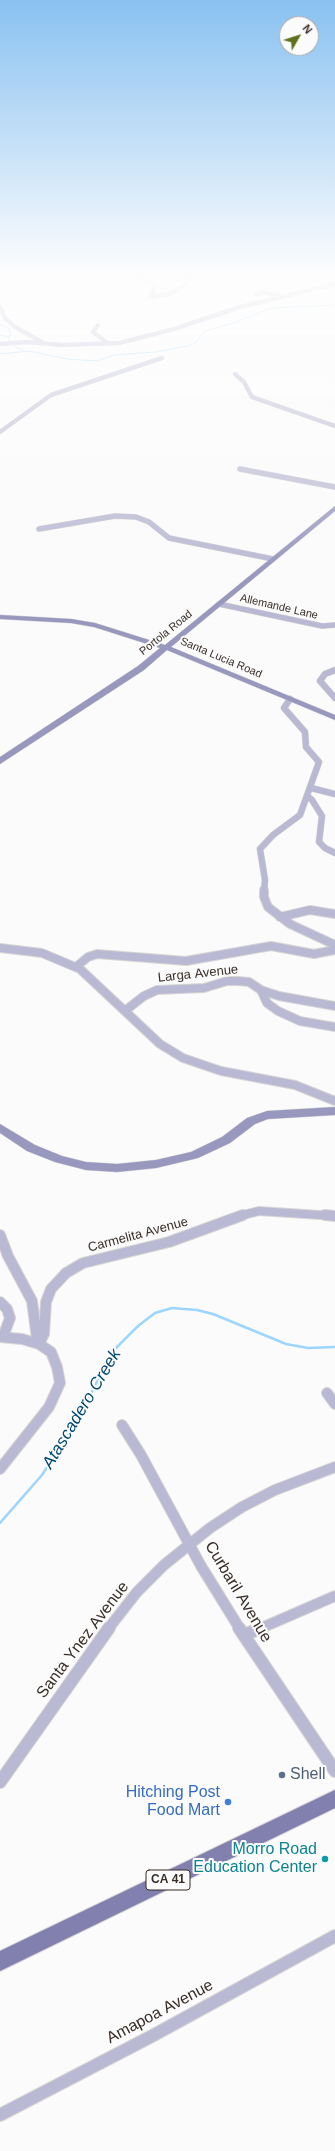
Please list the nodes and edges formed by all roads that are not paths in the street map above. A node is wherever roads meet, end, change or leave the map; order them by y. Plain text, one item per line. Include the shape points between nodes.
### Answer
1 (116, 373) edge
2 (235, 374) dead end
3 (335, 426) edge
4 (0, 432) edge
5 (240, 469) dead end
6 (335, 487) edge
7 (335, 508) edge
8 (39, 529) dead end
9 (273, 559) junction
10 (219, 604) junction
11 (0, 617) edge
12 (335, 625) edge
13 (167, 648) junction
14 (335, 670) edge
15 (335, 698) edge
16 (290, 699) junction
17 (335, 718) edge
18 (0, 761) edge
19 (311, 788) junction
20 (335, 794) edge
21 (307, 796) junction
22 (335, 853) edge
23 (335, 914) edge
24 (280, 917) junction
25 (335, 945) edge
26 (0, 948) edge
27 (335, 950) edge
28 (76, 967) junction
29 (261, 990) junction
30 (335, 1006) edge
31 (126, 1010) junction
32 (335, 1027) edge
33 (335, 1101) edge
34 (335, 1111) edge
35 (0, 1128) edge
36 (335, 1216) edge
37 (0, 1235) edge
38 (0, 1302) edge
39 (1, 1337) edge
40 (39, 1344) junction
41 (327, 1393) dead end
42 (335, 1404) edge
43 (122, 1424) dead end
44 (335, 1467) edge
45 (0, 1469) edge
46 (190, 1544) junction
47 (335, 1596) edge
48 (244, 1635) junction
49 (335, 1771) edge
50 (0, 1782) edge
51 (335, 1799) edge
52 (335, 1936) edge
53 (0, 1961) edge
54 (0, 2115) edge

1 - 4 street via 52,395
2 - 3 street via 244,382 249,393 258,400
5 - 6 street
7 - 9 street, Portola Road
8 - 9 street via 115,516 136,517 149,522 169,538
9 - 10 street, Portola Road
10 - 12 street, Allemande Lane via 322,626
10 - 13 street, Portola Road
11 - 13 street, Santa Lucia Road via 86,622
13 - 16 street, Santa Lucia Road
13 - 18 street, Portola Road via 128,677
14 - 15 street via 325,674 320,681
16 - 17 street, Santa Lucia Road
16 - 19 street via 284,708 305,732 306,747 319,762
19 - 20 street
19 - 21 street
21 - 22 street via 322,816 319,842 324,848
21 - 24 street via 298,818 283,827 260,848 265,880 264,897 268,907
23 - 24 street via 310,910
24 - 25 street via 304,932
26 - 28 street via 42,953
27 - 28 street via 319,954 271,946 186,961 97,954 88,957
28 - 31 street
29 - 30 street via 279,996
29 - 31 street, Larga Avenue via 250,982 238,980 204,988 164,989 151,992
29 - 32 street, Larga Avenue via 267,1003 278,1011 300,1021
31 - 33 street via 160,1044 187,1060 221,1071 281,1081 309,1089
34 - 35 street via 267,1115 251,1121 226,1140 194,1154 156,1164 117,1168 86,1166 59,1159 31,1148
36 - 40 street, Carmelita Avenue via 272,1210 249,1213 169,1242 83,1263 66,1273 51,1289 46,1302 44,1334
37 - 40 street via 32,1301 35,1334
38 - 39 street via 7,1309 10,1318
39 - 40 street
40 - 45 street via 51,1352 60,1383 49,1407
41 - 42 street
43 - 46 street, Curbaril Avenue
44 - 46 street, Santa Ynez Avenue via 275,1490 242,1507
46 - 48 street, Curbaril Avenue
46 - 50 street, Santa Ynez Avenue via 137,1592 102,1636
47 - 48 street
48 - 49 street, Curbaril Avenue
51 - 53 main road, CA 41 / CA 41
52 - 54 street, Amapoa Avenue

